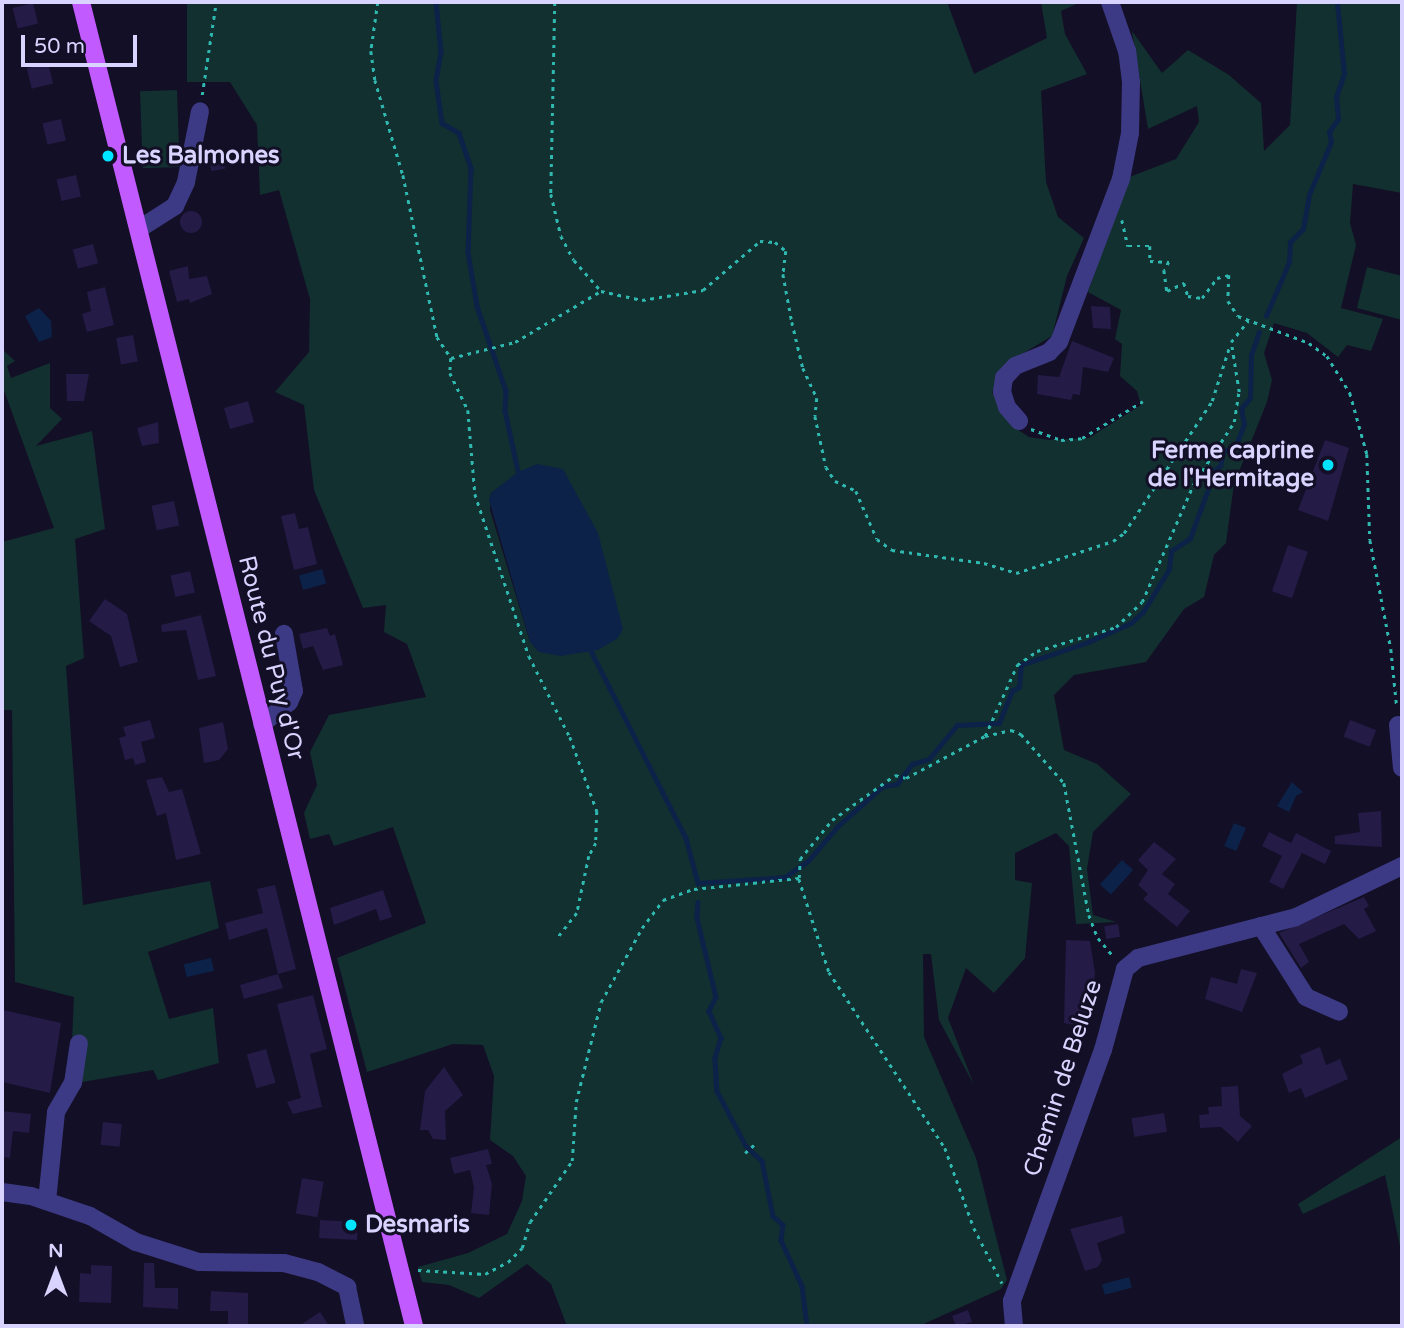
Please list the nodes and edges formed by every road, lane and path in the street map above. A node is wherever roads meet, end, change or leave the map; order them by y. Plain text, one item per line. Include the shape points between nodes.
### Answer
1 (81, 2) edge
2 (216, 2) edge
3 (378, 2) edge
4 (555, 2) edge
5 (1110, 2) edge
6 (200, 111) joint
7 (1110, 210) junction
8 (139, 229) junction
9 (601, 291) junction
10 (1248, 321) junction
11 (1231, 342) junction
12 (451, 358) junction
13 (1143, 401) dead end
14 (1019, 421) joint
15 (284, 634) dead end
16 (262, 724) junction
17 (1398, 725) joint
18 (985, 736) junction
19 (1402, 768) edge
20 (1402, 866) edge
21 (799, 878) junction
22 (1261, 926) junction
23 (556, 939) dead end
24 (1125, 969) junction
25 (1339, 1012) dead end
26 (79, 1043) dead end
27 (754, 1145) dead end
28 (745, 1153) dead end
29 (2, 1192) edge
30 (47, 1201) junction
31 (400, 1273) junction
32 (1012, 1301) junction
33 (355, 1326) edge
34 (414, 1326) edge
35 (1014, 1326) edge

1 - 8 main road, Route du Puy d'Or
2 - 6 path
3 - 12 path via 371,51 376,80 403,175 437,337
4 - 9 path via 551,194 561,236 574,260
5 - 7 street via 1127,51 1131,82 1130,133
6 - 8 street via 186,182 175,206
7 - 10 path via 1123,222 1128,246 1150,246 1148,259 1169,262 1164,270 1167,291 1184,283 1188,296 1202,298 1217,278 1229,275 1228,301
7 - 14 street via 1059,342 1049,352 1014,366 1004,378 1007,407
8 - 16 main road, Route du Puy d'Or
9 - 11 path via 642,300 703,290 760,241 775,242 786,251 783,274 792,322 803,369 817,398 815,416 825,467 835,481 856,491 881,544 892,550 984,562 1016,573 1093,550 1124,533 1212,401
9 - 12 path via 514,342
10 - 11 path
10 - 17 path via 1309,343 1327,356 1350,393 1367,454 1370,540 1391,649
11 - 18 path via 1239,392 1234,422 1193,485 1142,602 1116,627 1037,651 1017,664
12 - 23 path via 450,373 468,410 475,494 488,540 529,656 570,737 597,811 596,844 589,856 577,913
13 - 14 path via 1082,438 1061,440 1041,435
15 - 16 street via 294,691 289,702
16 - 31 main road, Route du Puy d'Or
17 - 19 street
18 - 21 path via 906,778 895,775 832,820 800,859
18 - 24 path via 1011,730 1021,734 1065,783 1088,915 1098,938
20 - 22 street, Chemin de Beluze via 1296,917
21 - 31 path via 694,889 663,900 601,1002 576,1102 572,1161 530,1222 522,1248 485,1274
21 - 32 path via 830,972 945,1148 974,1228
22 - 24 street, Chemin de Beluze via 1138,958
22 - 25 street via 1306,997
24 - 32 street, Chemin de Beluze via 1102,1050
26 - 30 street via 73,1083 56,1112
27 - 28 path
29 - 30 street
30 - 33 street via 90,1216 136,1242 190,1260 284,1263 318,1272 347,1287
31 - 34 main road, Route du Puy d'Or
32 - 35 street, Chemin de Beluze

